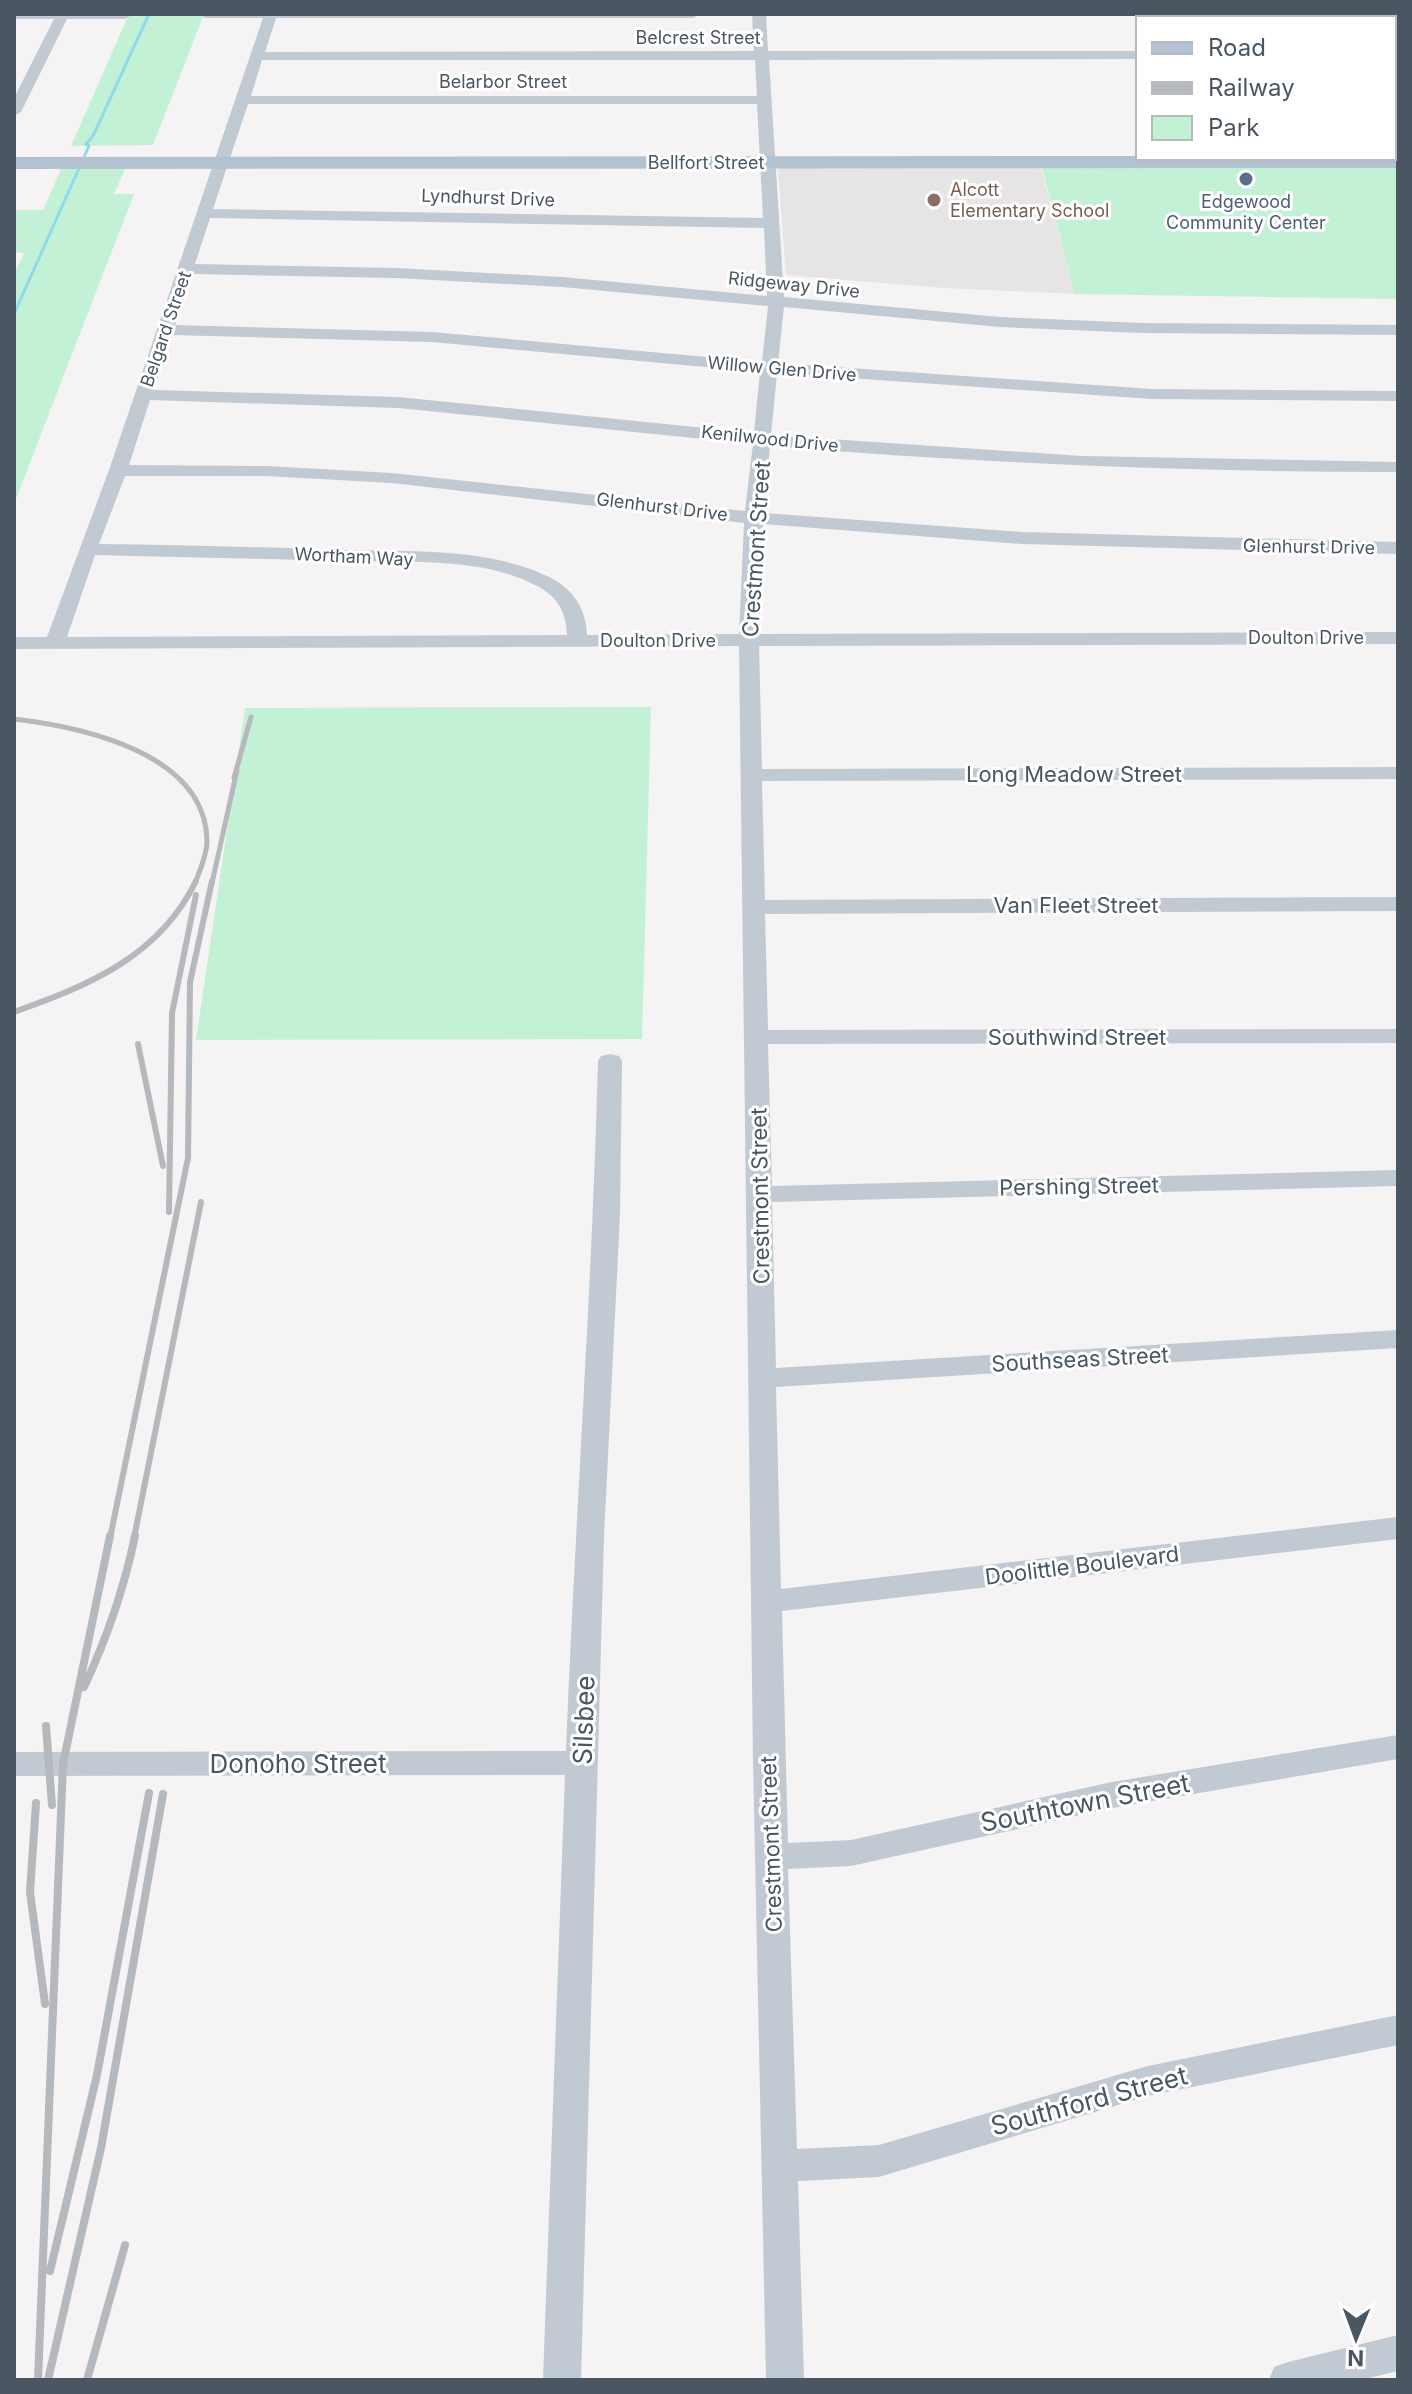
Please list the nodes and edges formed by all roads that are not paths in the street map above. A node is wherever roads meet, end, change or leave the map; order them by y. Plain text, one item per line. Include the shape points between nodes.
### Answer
1 (63, 14) edge
2 (205, 14) edge
3 (270, 14) edge
4 (693, 14) edge
5 (759, 14) edge
6 (14, 15) edge
7 (125, 15) edge
8 (1136, 55) edge
9 (258, 56) junction
10 (761, 56) junction
11 (243, 100) junction
12 (764, 100) junction
13 (16, 104) edge
14 (1136, 147) edge
15 (14, 149) edge
16 (767, 155) junction
17 (71, 156) junction
18 (224, 156) junction
19 (1136, 159) edge
20 (1202, 160) edge
21 (1398, 162) edge
22 (14, 163) edge
23 (203, 213) junction
24 (772, 223) junction
25 (186, 269) junction
26 (776, 304) junction
27 (166, 330) junction
28 (1398, 330) edge
29 (770, 369) junction
30 (143, 395) junction
31 (1398, 396) edge
32 (764, 439) junction
33 (1398, 467) edge
34 (118, 470) junction
35 (754, 518) junction
36 (1398, 548) edge
37 (87, 549) junction
38 (1398, 638) edge
39 (749, 640) junction
40 (577, 641) junction
41 (14, 643) edge
42 (55, 643) junction
43 (1398, 773) edge
44 (751, 775) junction
45 (1398, 904) edge
46 (755, 907) junction
47 (1398, 1036) edge
48 (757, 1037) junction
49 (610, 1061) dead end
50 (1398, 1178) edge
51 (760, 1194) junction
52 (1398, 1339) edge
53 (763, 1378) junction
54 (1398, 1528) edge
55 (767, 1602) junction
56 (1398, 1747) edge
57 (583, 1763) junction
58 (14, 1764) edge
59 (772, 1857) junction
60 (1398, 2030) edge
61 (781, 2166) junction
62 (1398, 2353) edge
63 (562, 2380) edge
64 (785, 2380) edge
65 (1288, 2380) edge

1 - 6 street
1 - 7 street
1 - 13 street via 35,56
2 - 3 street
3 - 4 street
3 - 9 street, Belgard Street
5 - 10 street, Crestmont Street
8 - 10 street, Belcrest Street
9 - 10 street, Belcrest Street
9 - 11 street, Belgard Street
10 - 12 street, Crestmont Street
11 - 12 street, Belarbor Street
11 - 18 street, Belgard Street
12 - 16 street, Crestmont Street
14 - 16 main road, Bellfort Street
15 - 17 main road, Bellfort Street
16 - 18 main road, Bellfort Street
16 - 19 main road, Bellfort Street
16 - 24 street, Crestmont Street
17 - 18 main road, Bellfort Street
17 - 22 main road, Bellfort Street
18 - 23 street, Belgard Street
20 - 21 main road, Bellfort Street
23 - 24 street, Lyndhurst Drive
23 - 25 street, Belgard Street
24 - 26 street, Crestmont Street
25 - 26 street, Ridgeway Drive via 448,275
25 - 27 street, Belgard Street
26 - 28 street, Ridgeway Drive via 1110,327
26 - 29 street, Crestmont Street
27 - 29 street, Willow Glen Drive via 432,337
27 - 30 street, Belgard Street
29 - 31 street, Willow Glen Drive via 1152,394
29 - 32 street, Crestmont Street
30 - 32 street, Kenilwood Drive via 433,404
30 - 34 street, Belgard Street
32 - 33 street, Kenilwood Drive via 1149,464
32 - 35 street, Crestmont Street
34 - 35 street, Glenhurst Drive via 418,480
34 - 37 street, Belgard Street
35 - 36 street, Glenhurst Drive via 1022,538
35 - 39 street, Crestmont Street
37 - 40 street, Wortham Way via 489,565 557,591 577,617
37 - 42 street, Belgard Street
38 - 39 street, Doulton Drive
39 - 40 street, Doulton Drive
39 - 44 street, Crestmont Street
40 - 42 street, Doulton Drive
41 - 42 street, Doulton Drive
43 - 44 street, Long Meadow Street
44 - 46 street, Crestmont Street
45 - 46 street, Van Fleet Street
46 - 48 street, Crestmont Street
47 - 48 street, Southwind Street
48 - 51 street, Crestmont Street
49 - 57 street, Silsbee
50 - 51 street, Pershing Street
51 - 53 street, Crestmont Street
52 - 53 street, Southseas Street
53 - 55 street, Crestmont Street
54 - 55 street, Doolittle Boulevard
55 - 59 street, Crestmont Street
56 - 59 street, Southtown Street via 1112,1795 851,1853
57 - 58 street, Donoho Street
57 - 63 street, Silsbee
59 - 61 street, Crestmont Street
60 - 61 street, Southford Street via 1148,2081 879,2161
61 - 64 street, Crestmont Street
62 - 65 street

